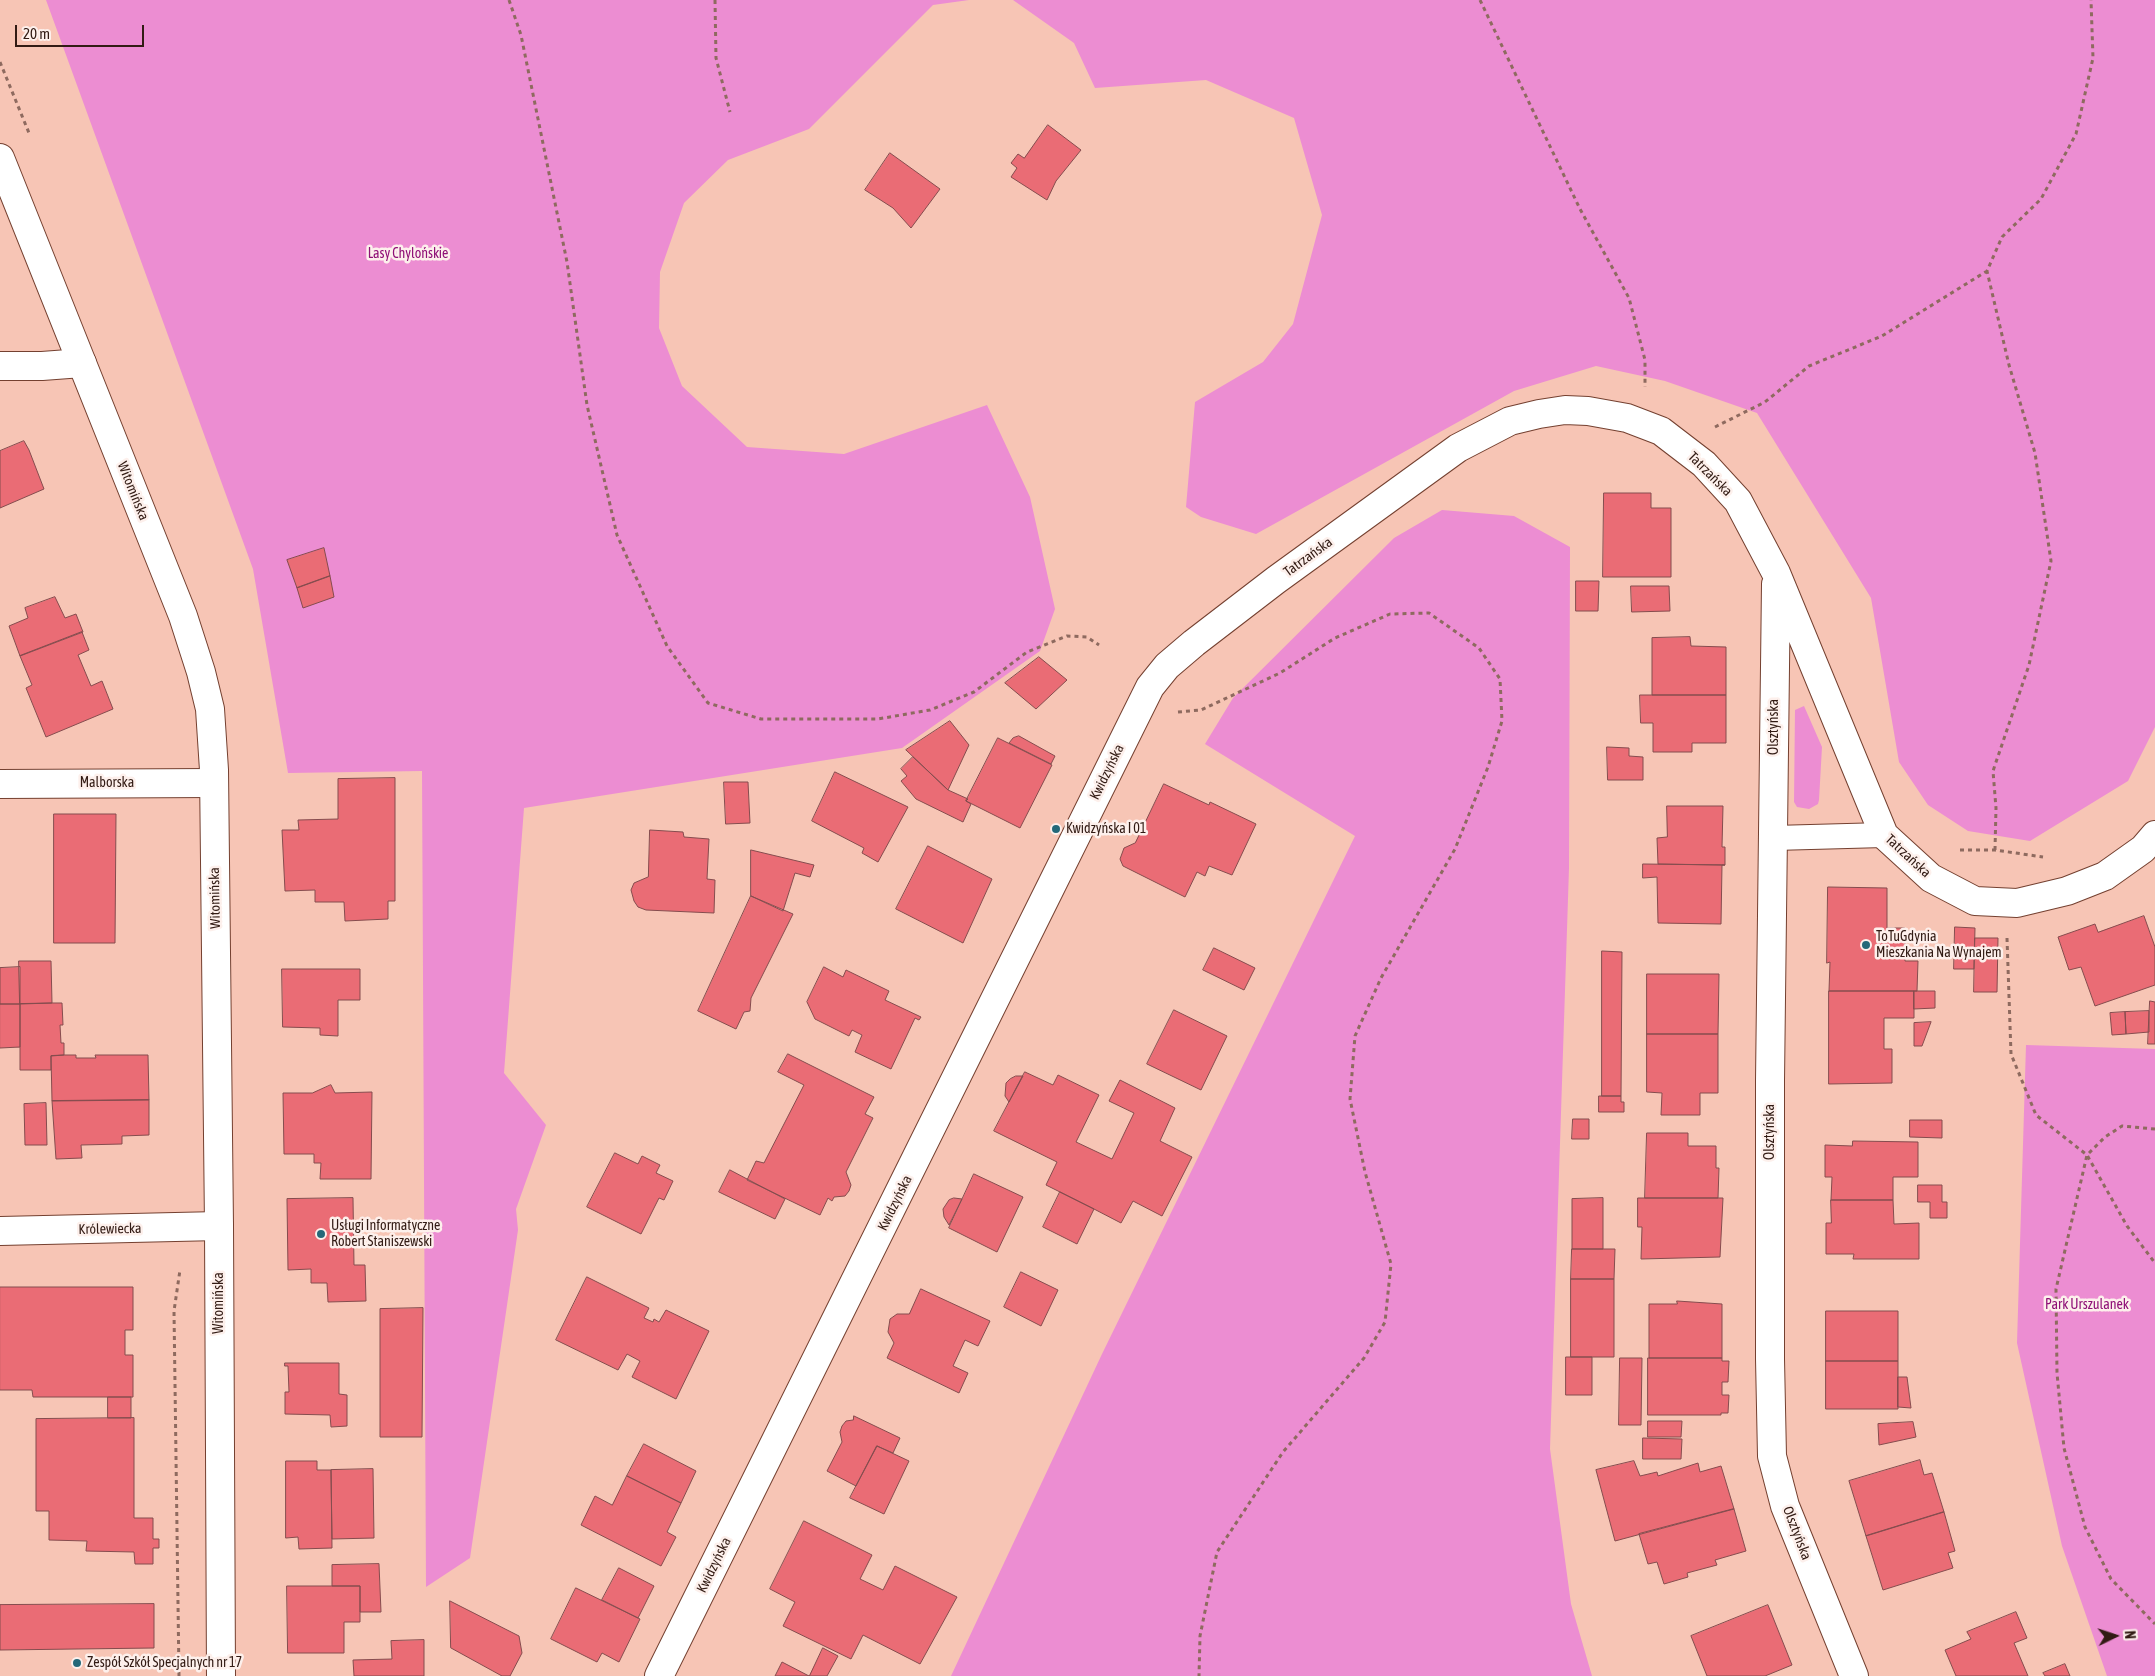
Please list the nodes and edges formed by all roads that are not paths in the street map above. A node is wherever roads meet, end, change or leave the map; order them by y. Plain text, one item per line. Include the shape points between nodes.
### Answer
1 (0, 158) edge
2 (82, 363) junction
3 (0, 366) edge
4 (1776, 573) junction
5 (1129, 728) joint
6 (214, 783) junction
7 (0, 784) edge
8 (1884, 835) junction
9 (2155, 835) edge
10 (1774, 838) junction
11 (219, 1226) junction
12 (0, 1231) edge
13 (221, 1676) edge
14 (659, 1676) edge
15 (1854, 1676) edge

1 - 2 street, Witomińska
2 - 3 street
2 - 6 street, Witomińska via 183,616 201,672 210,709
4 - 5 street, Tatrzańska via 1738,501 1704,464 1675,441 1646,425 1610,415 1565,410 1539,414 1510,421 1458,448 1276,580 1168,666 1150,687
4 - 8 street, Tatrzańska
4 - 10 street, Olsztyńska
5 - 14 street, Kwidzyńska
6 - 7 street, Malborska
6 - 11 street, Witomińska
8 - 9 street, Tatrzańska via 1931,878 1975,901 2018,904 2068,891 2105,876 2143,849
8 - 10 lane
10 - 15 street, Olsztyńska via 1770,1080 1772,1456 1785,1506
11 - 12 street, Królewiecka
11 - 13 street, Witomińska

